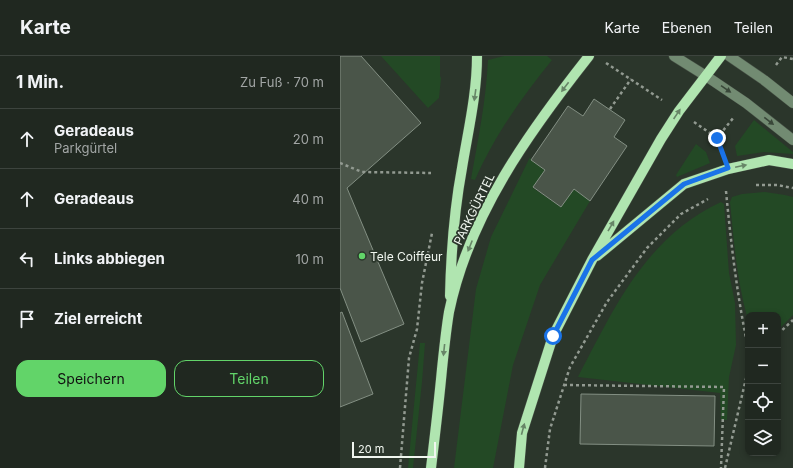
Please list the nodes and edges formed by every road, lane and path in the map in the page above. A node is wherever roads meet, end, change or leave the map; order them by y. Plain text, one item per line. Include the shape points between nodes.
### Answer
1 (477, 56) edge
2 (589, 56) edge
3 (674, 56) edge
4 (721, 56) edge
5 (729, 56) edge
6 (602, 61) dead end
7 (706, 76) junction
8 (631, 79) junction
9 (746, 103) junction
10 (793, 103) edge
11 (610, 109) dead end
12 (679, 111) junction
13 (717, 138) junction
14 (793, 140) edge
15 (340, 163) edge
16 (793, 164) edge
17 (728, 168) junction
18 (431, 173) dead end
19 (750, 185) dead end
20 (793, 188) edge
21 (720, 193) dead end
22 (713, 196) dead end
23 (592, 260) junction
24 (449, 312) junction
25 (793, 320) edge
26 (745, 331) edge
27 (781, 331) edge
28 (409, 358) dead end
29 (745, 383) edge
30 (564, 385) junction
31 (400, 468) edge
32 (431, 468) edge
33 (519, 468) edge
34 (545, 468) edge
35 (721, 468) edge
36 (725, 468) edge

1 -> 24 main road via 471,121 455,210
2 -> 24 main road, PARKGÜRTEL via 531,133 498,186 482,216 464,261
3 - 7 street
4 - 7 main road
5 - 10 street
6 - 8 path
7 -> 9 street
7 - 12 main road
8 - 11 path
8 - 12 path
9 - 13 path
9 -> 14 street
12 - 13 path
23 -> 12 main road
13 - 17 path
15 - 18 path via 362,172
17 -> 16 main road via 769,160
17 - 23 main road via 684,184
19 - 20 path
21 - 26 path via 726,190 735,276
22 - 30 path via 681,214 647,248 607,302 570,367
33 -> 23 main road via 522,434 553,336
24 -> 32 main road, PARKGÜRTEL
25 - 27 path
28 - 31 path
29 - 36 path
30 - 34 path via 550,429
30 - 35 path via 724,387

